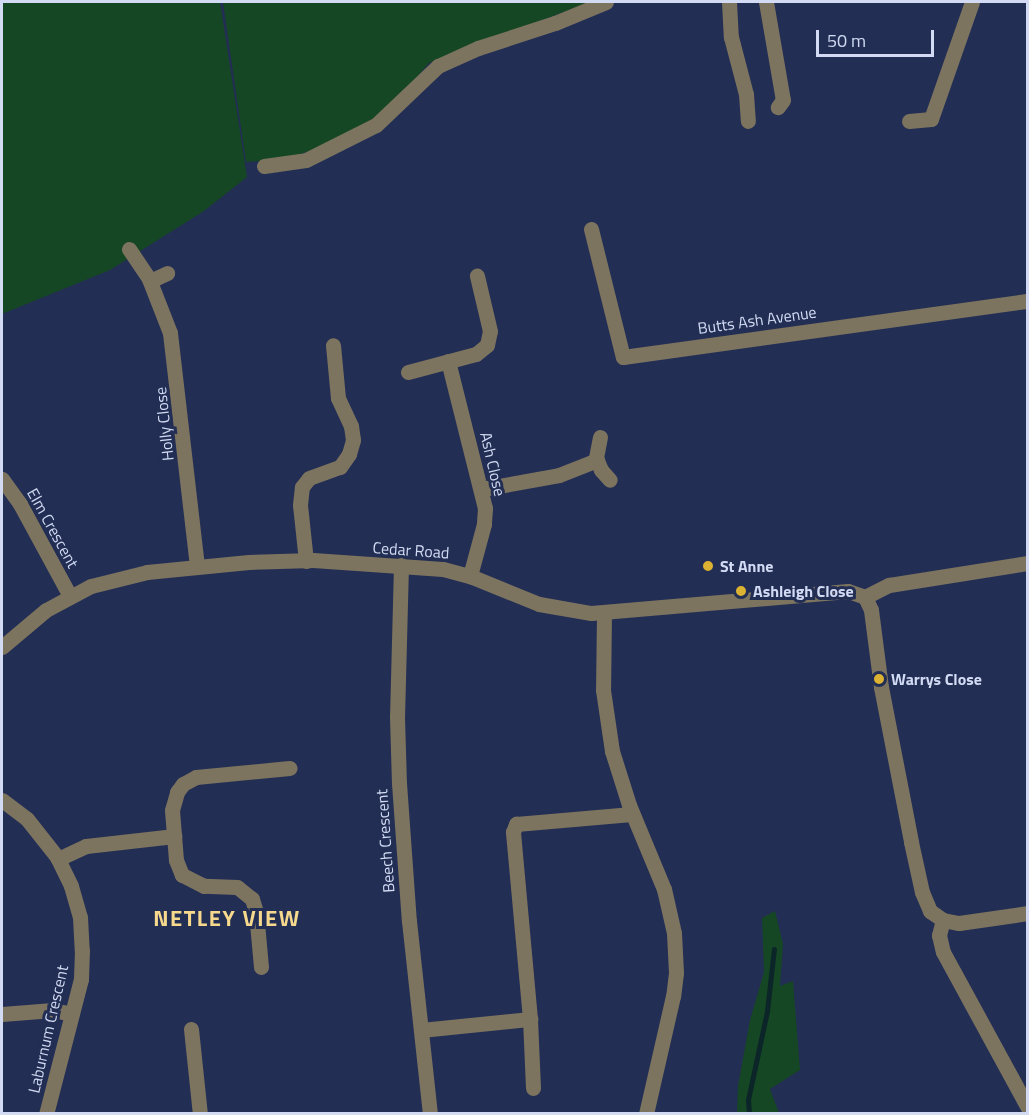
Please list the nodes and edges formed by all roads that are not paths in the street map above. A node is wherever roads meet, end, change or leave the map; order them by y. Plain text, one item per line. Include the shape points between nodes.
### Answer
1 (606, 2) edge
2 (729, 2) edge
3 (766, 2) edge
4 (972, 2) edge
5 (778, 107) dead end
6 (748, 121) dead end
7 (909, 121) dead end
8 (264, 166) dead end
9 (591, 229) dead end
10 (129, 249) dead end
11 (167, 273) dead end
12 (477, 276) dead end
13 (150, 281) junction
14 (1028, 301) edge
15 (333, 345) dead end
16 (448, 361) junction
17 (408, 372) dead end
18 (600, 437) dead end
19 (597, 460) junction
20 (2, 479) edge
21 (610, 480) dead end
22 (482, 489) junction
23 (306, 561) junction
24 (1028, 563) edge
25 (401, 565) junction
26 (197, 566) junction
27 (470, 576) junction
28 (70, 596) junction
29 (865, 597) junction
30 (604, 613) junction
31 (2, 647) edge
32 (290, 768) dead end
33 (2, 800) edge
34 (633, 814) junction
35 (174, 837) junction
36 (58, 859) junction
37 (1028, 913) edge
38 (943, 920) junction
39 (261, 967) dead end
40 (2, 1014) edge
41 (72, 1014) junction
42 (530, 1019) junction
43 (191, 1029) dead end
44 (421, 1030) junction
45 (533, 1088) dead end
46 (1028, 1108) edge
47 (46, 1113) edge
48 (200, 1113) edge
49 (430, 1113) edge
50 (646, 1113) edge

1 - 8 street via 438,66 376,125 306,160
2 - 6 street via 731,37 746,93
3 - 5 street via 783,100
4 - 7 street via 931,119
9 - 14 street, Butts Ash Avenue via 623,357
10 - 13 street, Holly Close
11 - 13 street
12 - 16 street via 490,339 483,350
13 - 26 street, Holly Close via 166,318 174,351
15 - 23 street via 338,398 353,440 340,467 309,478 302,487
16 - 17 street
16 - 22 street, Ash Close
18 - 19 street
19 - 21 street
19 - 22 street via 559,475
20 - 28 street, Elm Crescent via 20,504
22 - 27 street, Ash Close via 484,524
23 - 25 street, Cedar Road
23 - 26 street, Cedar Road
24 - 29 street via 889,585
25 - 27 street, Cedar Road
25 - 44 street, Beech Crescent via 397,749
26 - 28 street, Cedar Road via 116,579
27 - 30 street, Cedar Road via 538,604
28 - 31 street, Cedar Road
29 - 30 street, Cedar Road via 848,591
29 - 38 street via 871,610 881,687 922,892 930,911
30 - 34 street via 603,690 607,726 618,775
32 - 35 street via 188,780 174,801
33 - 36 street, Laburnum Crescent via 27,819
34 - 42 street via 516,824 513,832
34 - 50 street via 664,889 675,950 671,1007
35 - 36 street via 86,846
35 - 39 street via 178,868 188,879 204,886 237,886 252,899
36 - 41 street, Laburnum Crescent via 74,894 82,933 81,979
37 - 38 street via 959,923
38 - 46 street via 939,935 943,952
40 - 41 street via 53,1010
41 - 47 street, Laburnum Crescent
42 - 44 street
42 - 45 street
43 - 48 street
44 - 49 street, Beech Crescent

